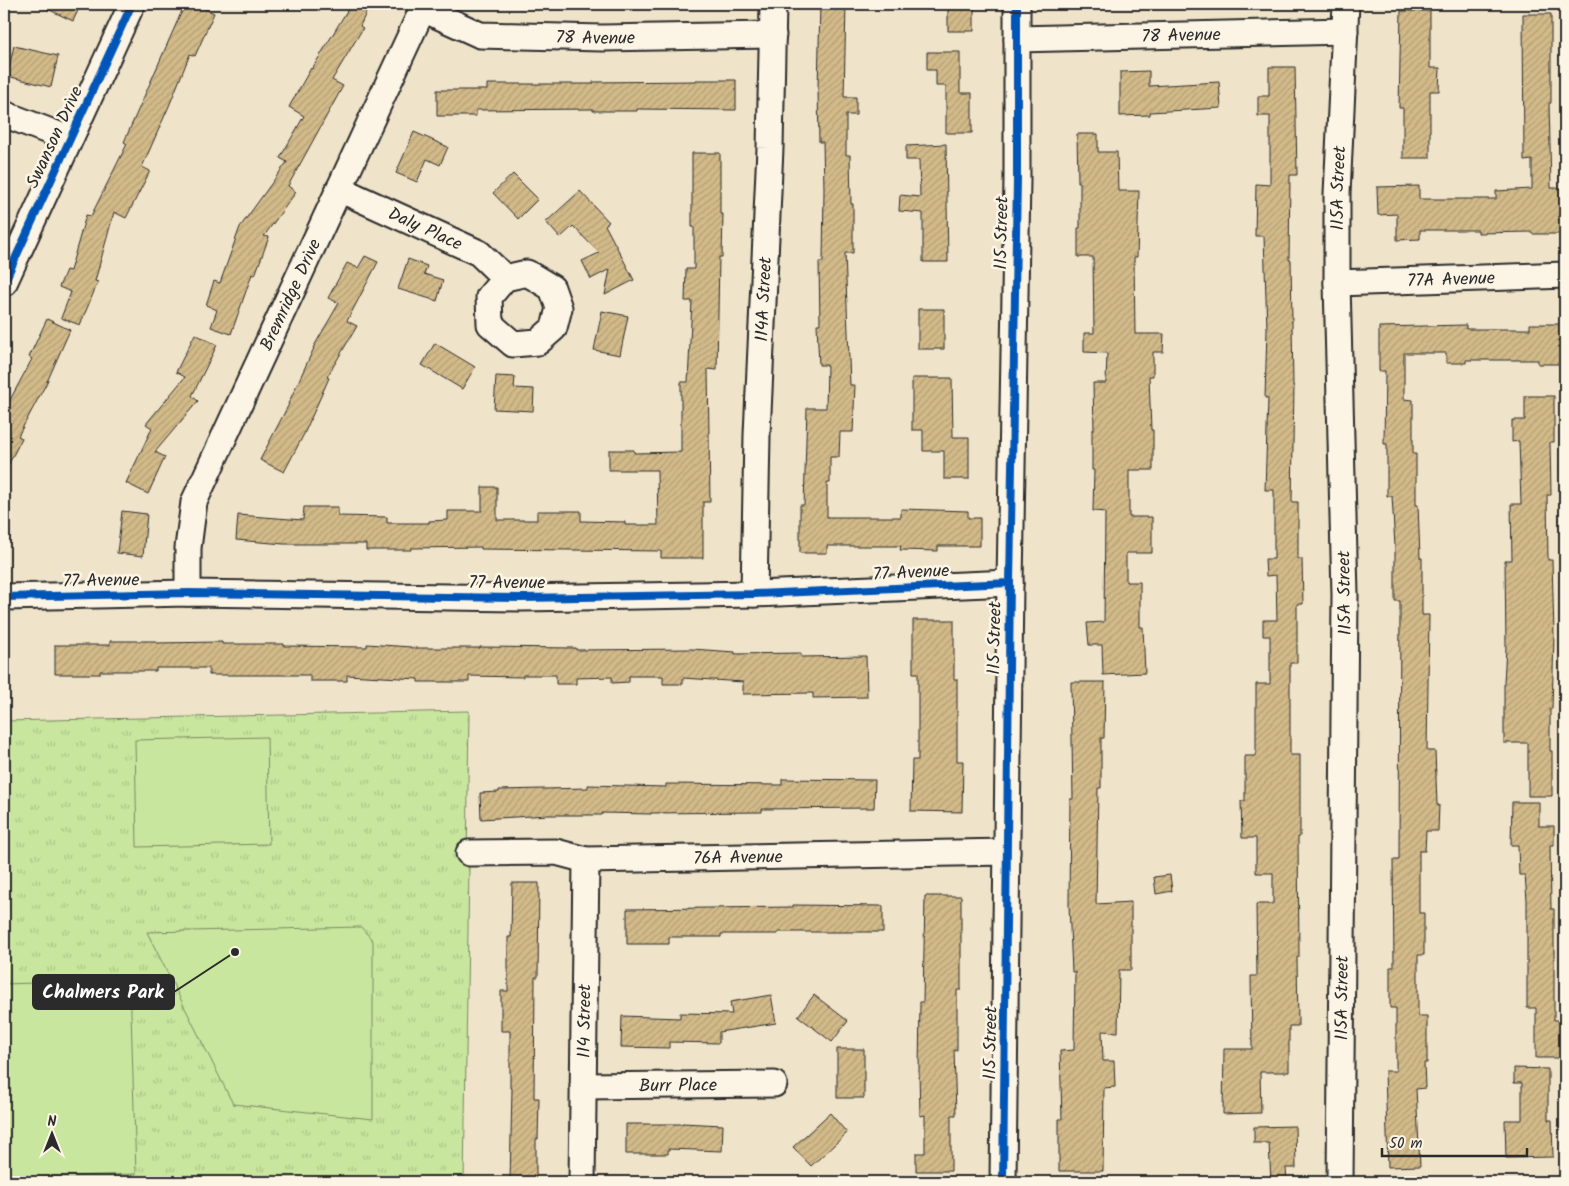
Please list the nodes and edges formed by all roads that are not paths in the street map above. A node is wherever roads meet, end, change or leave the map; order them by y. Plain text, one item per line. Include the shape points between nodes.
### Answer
1 (132, 4) edge
2 (773, 4) edge
3 (1017, 4) edge
4 (1346, 4) edge
5 (424, 6) edge
6 (1345, 31) junction
7 (773, 34) junction
8 (1016, 39) junction
9 (4, 114) edge
10 (69, 139) junction
11 (339, 189) junction
12 (1565, 275) edge
13 (505, 278) dead end
14 (4, 283) edge
15 (1337, 283) junction
16 (1010, 583) junction
17 (188, 593) junction
18 (754, 594) junction
19 (4, 597) edge
20 (1007, 852) junction
21 (469, 853) dead end
22 (586, 860) junction
23 (774, 1084) dead end
24 (583, 1086) junction
25 (582, 1182) edge
26 (1003, 1182) edge
27 (1340, 1182) edge

1 - 10 street, Swanson Drive
2 - 7 street, 114A Street
3 - 8 street, 115 Street
4 - 6 street, 115A Street
5 - 7 street, 78 Avenue via 480,36 602,38
5 - 11 street, Bremridge Drive
6 - 8 street, 78 Avenue
6 - 15 street, 115A Street via 1337,194
7 - 18 street, 114A Street
8 - 16 street, 115 Street
9 - 10 street
10 - 14 street, Swanson Drive
11 - 13 street, Daly Place via 478,253
11 - 17 street, Bremridge Drive via 194,502 188,548
12 - 15 street, 77A Avenue
15 - 27 street, 115A Street via 1345,595
16 - 18 street, 77 Avenue
16 - 20 street, 115 Street
17 - 18 street, 77 Avenue via 522,598
17 - 19 street, 77 Avenue
20 - 22 street, 76A Avenue
20 - 26 street, 115 Street
21 - 22 street, 76A Avenue via 556,852
22 - 24 street, 114 Street
23 - 24 street, Burr Place
24 - 25 street, 114 Street

